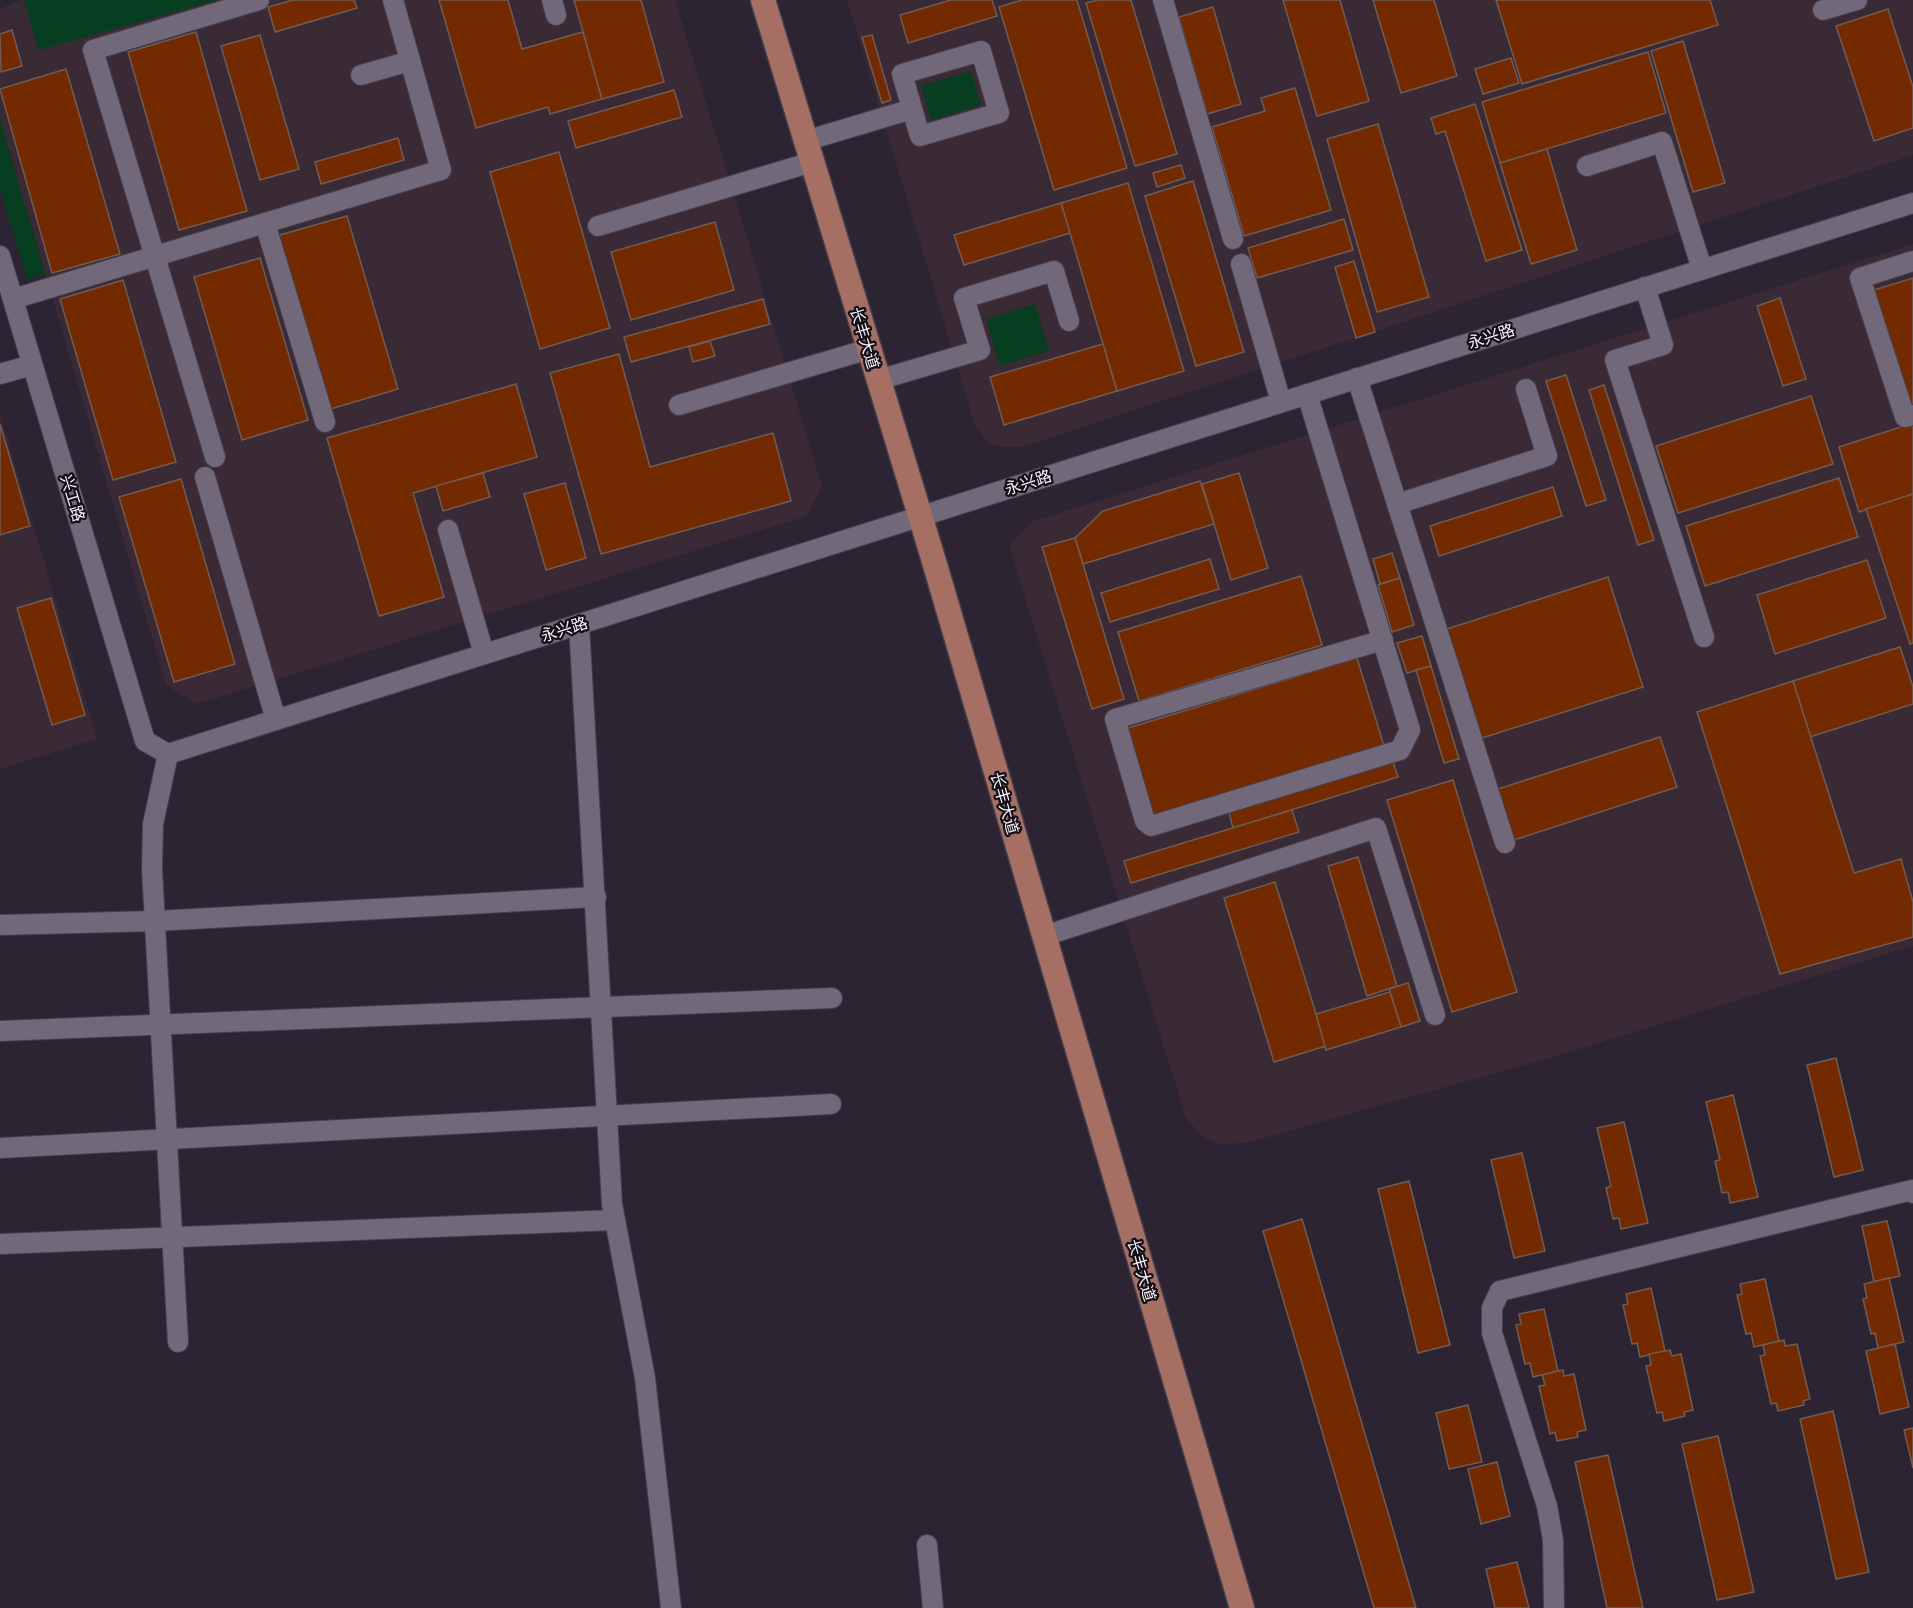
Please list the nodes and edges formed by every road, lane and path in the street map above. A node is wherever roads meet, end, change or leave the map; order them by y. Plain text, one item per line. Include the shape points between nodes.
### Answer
1 (259, 0) edge
2 (393, 0) edge
3 (763, 0) edge
4 (1163, 0) edge
5 (1857, 0) edge
6 (1823, 10) dead end
7 (410, 62) junction
8 (362, 75) dead end
9 (912, 109) junction
10 (808, 151) junction
11 (1587, 166) dead end
12 (1913, 203) edge
13 (265, 223) junction
14 (598, 226) dead end
15 (1233, 239) dead end
16 (0, 256) edge
17 (155, 256) junction
18 (1913, 261) edge
19 (1240, 264) dead end
20 (1702, 269) junction
21 (1645, 287) junction
22 (13, 299) junction
23 (1069, 321) dead end
24 (869, 350) junction
25 (32, 364) junction
26 (0, 374) edge
27 (1357, 378) junction
28 (878, 380) junction
29 (1526, 389) dead end
30 (1307, 394) junction
31 (1281, 402) junction
32 (679, 405) dead end
33 (1913, 414) edge
34 (325, 422) dead end
35 (215, 457) dead end
36 (205, 477) dead end
37 (1397, 504) junction
38 (920, 516) junction
39 (448, 530) dead end
40 (579, 624) junction
41 (1704, 637) dead end
42 (1383, 640) junction
43 (484, 654) junction
44 (276, 720) junction
45 (168, 754) junction
46 (1505, 843) dead end
47 (596, 897) junction
48 (155, 921) junction
49 (0, 925) edge
50 (1044, 936) junction
51 (832, 998) dead end
52 (601, 1007) junction
53 (1435, 1015) dead end
54 (161, 1024) junction
55 (0, 1031) edge
56 (831, 1104) dead end
57 (607, 1116) junction
58 (167, 1139) junction
59 (0, 1148) edge
60 (1913, 1193) edge
61 (615, 1220) junction
62 (172, 1237) junction
63 (0, 1244) edge
64 (178, 1342) dead end
65 (927, 1545) dead end
66 (671, 1608) edge
67 (933, 1608) edge
68 (1242, 1608) edge
69 (1554, 1608) edge

1 - 17 street via 93,50
2 - 7 street
3 - 10 main road, 长丰大道
4 - 15 street
5 - 6 street
7 - 8 street
7 - 13 street via 441,170
9 - 9 street via 902,74 981,51 999,113 920,136
9 - 10 street
10 - 14 street
10 - 24 main road, 长丰大道
11 - 20 street via 1662,142
12 - 20 street, 永兴路
13 - 17 street
13 - 34 street
16 - 22 street, 兴工路
17 - 22 street
17 - 35 street
18 - 33 street via 1860,278 1905,417
19 - 31 street
20 - 21 street, 永兴路
21 - 27 street, 永兴路
21 - 41 street via 1663,345 1616,360
22 - 25 street, 兴工路
23 - 28 street via 1054,271 964,298 980,350
24 - 28 main road, 长丰大道
24 - 32 street
25 - 26 street
25 - 45 street, 兴工路 via 145,741
27 - 30 street, 永兴路
27 - 37 street
28 - 38 main road, 长丰大道
29 - 37 street via 1547,456
30 - 31 street, 永兴路
30 - 42 street
31 - 38 street, 永兴路
36 - 44 street
37 - 46 street
38 - 40 street, 永兴路
38 - 50 main road, 长丰大道
39 - 43 street
40 - 43 street, 永兴路
40 - 47 street
42 - 42 street via 1410,730 1400,750 1151,826 1145,821 1114,719
43 - 44 street, 永兴路
44 - 45 street, 永兴路
45 - 48 street via 153,824
47 - 48 street
47 - 52 street
48 - 49 street
48 - 54 street
50 - 53 street via 1376,828
50 - 68 main road, 长丰大道
51 - 52 street
52 - 54 street
52 - 57 street
54 - 55 street
54 - 58 street
56 - 57 street
57 - 58 street
57 - 61 street
58 - 59 street
58 - 62 street
60 - 69 street via 1912,1190 1500,1291 1492,1308 1492,1333 1547,1506 1554,1551
61 - 62 street
61 - 66 street via 645,1378
62 - 63 street
62 - 64 street
65 - 67 street

